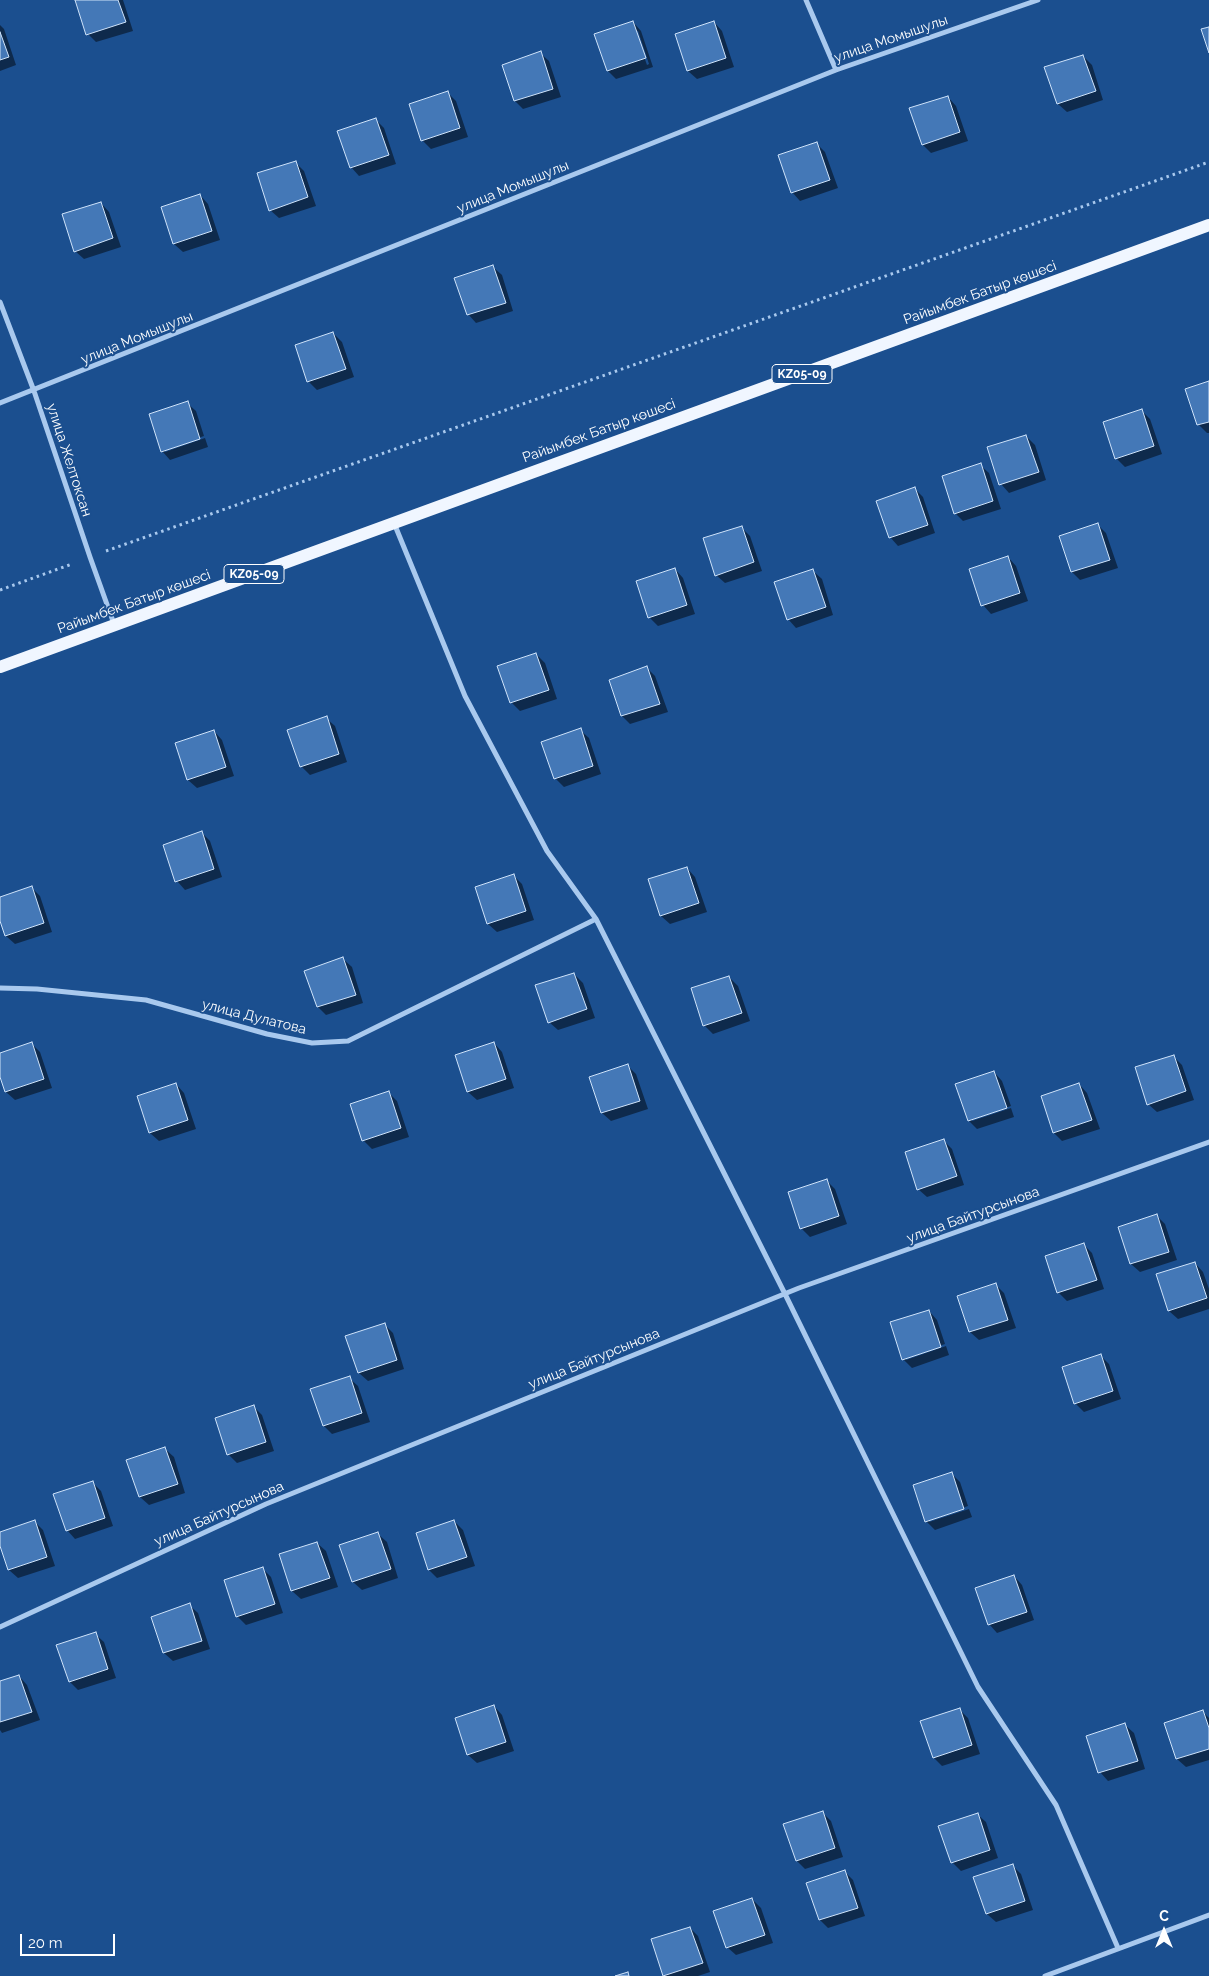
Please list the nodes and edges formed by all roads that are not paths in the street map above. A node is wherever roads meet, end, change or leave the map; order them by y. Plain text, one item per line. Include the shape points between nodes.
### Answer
1 (806, 0) edge
2 (1038, 0) edge
3 (836, 70) junction
4 (1209, 225) edge
5 (0, 302) edge
6 (34, 391) junction
7 (0, 404) edge
8 (394, 522) junction
9 (115, 626) junction
10 (0, 667) edge
11 (596, 919) junction
12 (0, 988) edge
13 (1209, 1142) edge
14 (785, 1294) junction
15 (0, 1627) edge
16 (1209, 1915) edge
17 (1118, 1948) junction
18 (1045, 1976) edge

1 - 3 street
2 - 3 street, улица Момышулы
3 - 6 street, улица Момышулы
4 - 8 main road, Райымбек Батыр көшесі / KZ05-09
5 - 6 street, улица Желтоксан
6 - 7 street, улица Момышулы
6 - 9 street, улица Желтоксан
8 - 9 main road, Райымбек Батыр көшесі / KZ05-09
8 - 11 street via 465,696 547,851
9 - 10 main road, Райымбек Батыр көшесі / KZ05-09
11 - 12 street, улица Дулатова via 348,1041 312,1043 285,1038 146,1000
11 - 14 street
13 - 14 street, улица Байтурсынова
14 - 15 street, улица Байтурсынова via 266,1504
14 - 17 street via 978,1687 1056,1805
16 - 17 street
17 - 18 street

